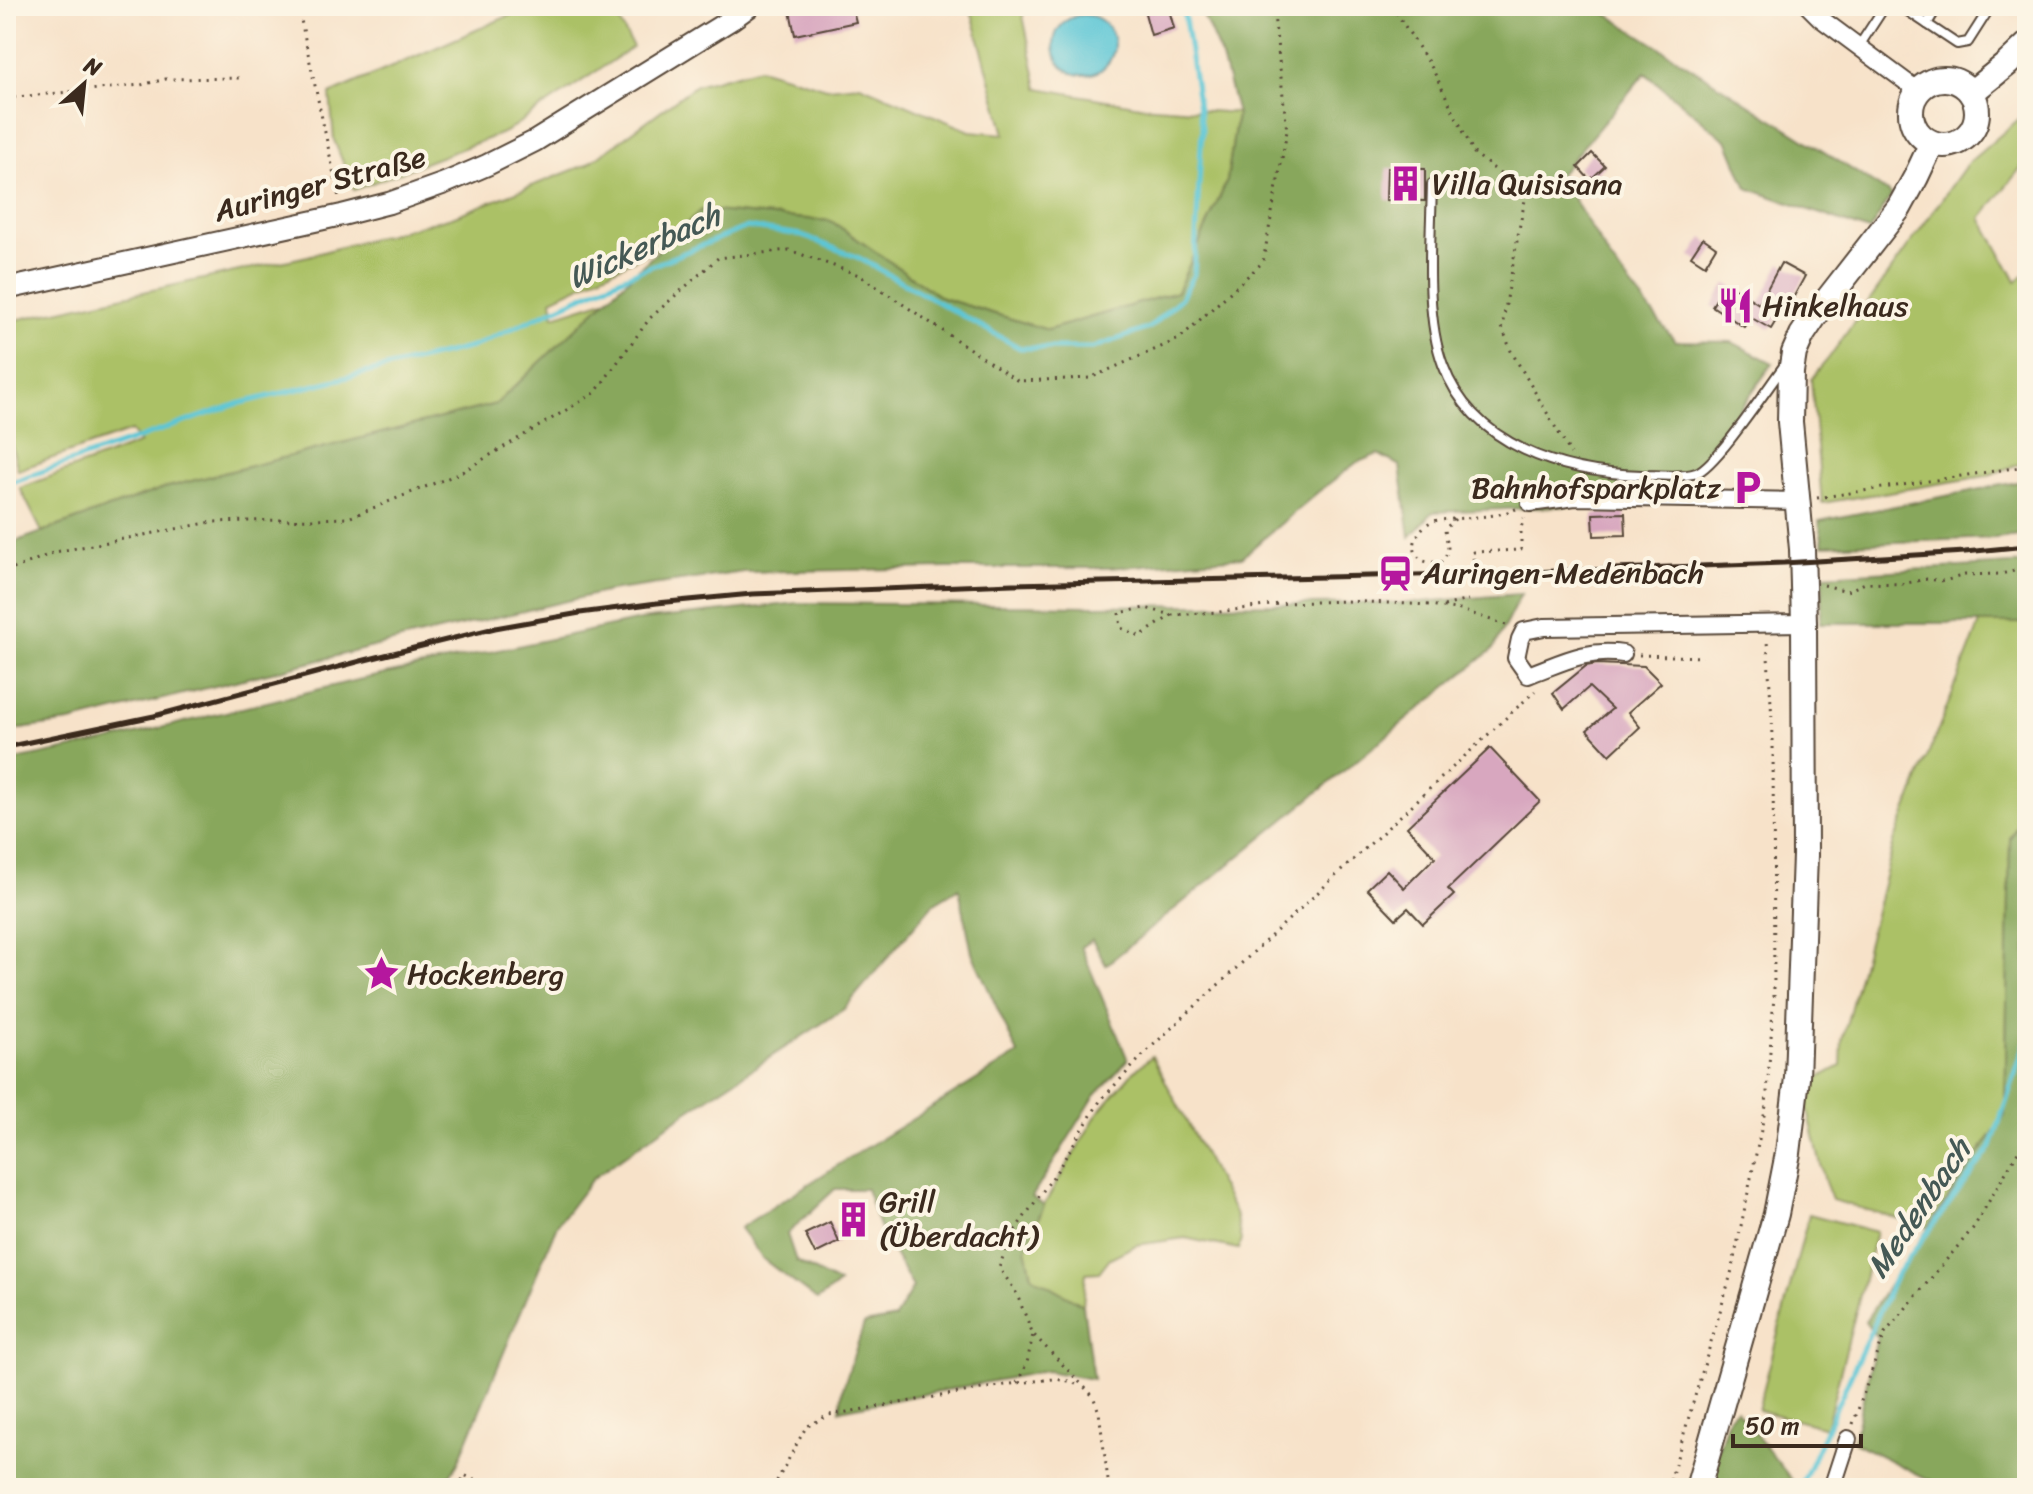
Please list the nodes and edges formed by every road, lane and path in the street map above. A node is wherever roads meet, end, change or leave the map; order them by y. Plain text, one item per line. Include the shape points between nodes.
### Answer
1 (298, 6) edge
2 (750, 6) edge
3 (1273, 6) edge
4 (1392, 6) edge
5 (1808, 6) edge
6 (1885, 6) edge
7 (1900, 6) edge
8 (1938, 6) edge
9 (1991, 6) edge
10 (1927, 24) junction
11 (2027, 45) edge
12 (1859, 47) junction
13 (244, 78) dead end
14 (1917, 90) junction
15 (1971, 93) junction
16 (6, 98) edge
17 (1932, 143) junction
18 (1432, 184) dead end
19 (342, 215) junction
20 (6, 289) edge
21 (1794, 353) junction
22 (2027, 466) edge
23 (1580, 469) junction
24 (1799, 501) junction
25 (1530, 503) junction
26 (1455, 519) junction
27 (1803, 566) junction
28 (1474, 568) dead end
29 (2027, 568) edge
30 (6, 572) edge
31 (1468, 600) dead end
32 (1440, 607) junction
33 (1172, 615) junction
34 (1766, 623) junction
35 (1804, 623) junction
36 (1524, 631) junction
37 (1623, 654) joint
38 (1703, 657) dead end
39 (1535, 680) junction
40 (2027, 1136) edge
41 (1033, 1334) junction
42 (1017, 1383) junction
43 (1082, 1387) junction
44 (1848, 1439) joint
45 (459, 1488) edge
46 (491, 1488) edge
47 (773, 1488) edge
48 (1109, 1488) edge
49 (1668, 1488) edge
50 (1698, 1488) edge
51 (1832, 1488) edge

1 - 19 path
2 - 19 street, Auringer Straße via 535,141 445,183
3 - 30 path via 1287,131 1263,262 1179,339 1090,378 1018,381 859,275 789,250 718,258 650,318 595,393 460,473 348,518 212,522 55,552
4 - 23 path via 1432,68 1474,153 1528,186 1502,327
5 - 12 street
6 - 12 lane
7 - 10 lane
8 - 10 lane
9 - 10 lane via 1968,42 1957,44
11 - 15 main road
12 - 14 street
13 - 16 path via 166,79
14 - 15 main road via 1945,78
14 - 17 main road via 1911,120 1922,138
15 - 17 main road via 1977,108 1970,132 1957,143
17 - 21 main road via 1899,208 1814,317
18 - 23 lane via 1434,334 1458,394 1475,418 1501,438
19 - 20 street, Auringer Straße
21 - 23 lane via 1717,456 1696,473 1617,475
21 - 24 main road via 1790,422
22 - 24 path
24 - 25 street via 1575,497
24 - 27 main road
25 - 26 path via 1501,515
25 - 28 path via 1521,528 1521,550 1473,552
26 - 26 path via 1432,521 1422,528 1415,539 1422,560 1441,562 1447,555 1445,529
27 - 29 path via 1827,587 1847,591 1865,583 1944,581
27 - 35 main road
31 - 32 path
32 - 33 path via 1345,601
32 - 36 path
33 - 33 path via 1140,636 1121,628 1119,613 1145,608
34 - 35 street
34 - 36 street
34 - 49 path via 1773,735 1774,996 1766,1106 1731,1274
35 - 50 main road via 1805,855 1797,1078 1788,1153 1761,1270
36 - 39 street via 1516,658
37 - 38 path
37 - 39 street via 1588,653
39 - 41 path via 1100,1101 1010,1237 999,1268 1015,1290
40 - 44 path via 1974,1227 1885,1333
41 - 42 path
41 - 43 path
42 - 43 path via 1054,1379
42 - 47 path via 821,1418 806,1427
43 - 48 path via 1093,1396 1099,1412
44 - 51 street
45 - 46 path via 464,1475

